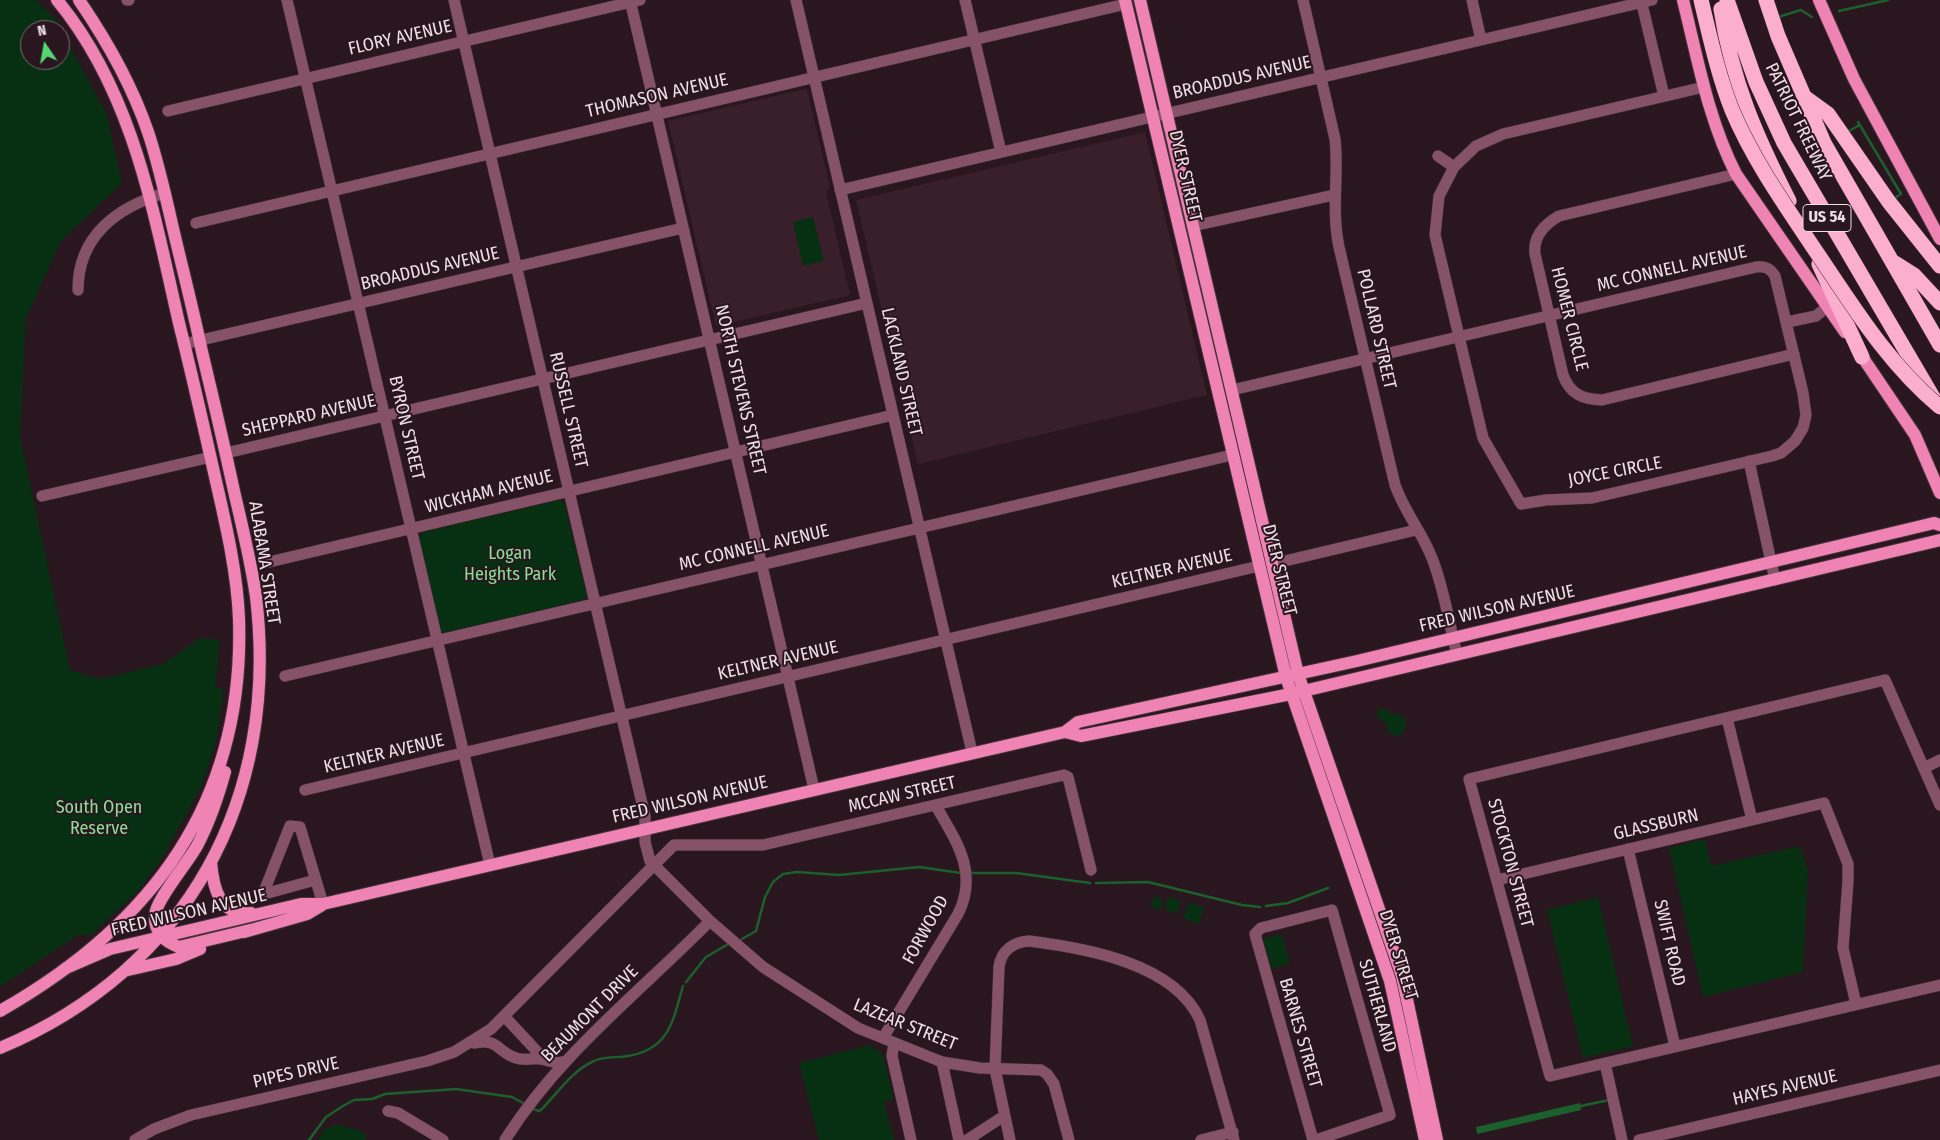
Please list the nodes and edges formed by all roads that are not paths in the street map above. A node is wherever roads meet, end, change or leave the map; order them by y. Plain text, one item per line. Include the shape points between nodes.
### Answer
1 (57, 0) edge
2 (79, 0) edge
3 (287, 0) edge
4 (454, 0) edge
5 (796, 0) edge
6 (966, 0) edge
7 (1141, 0) edge
8 (1303, 0) edge
9 (1472, 0) edge
10 (1683, 0) edge
11 (1701, 0) edge
12 (1720, 0) edge
13 (1727, 0) edge
14 (1766, 0) edge
15 (1819, 0) edge
16 (633, 1) edge
17 (1645, 1) edge
18 (1125, 2) edge
19 (1728, 22) junction
20 (975, 40) junction
21 (1481, 40) junction
22 (463, 42) junction
23 (814, 77) junction
24 (306, 78) junction
25 (1322, 78) junction
26 (1704, 87) junction
27 (1664, 96) junction
28 (1805, 98) junction
29 (168, 111) dead end
30 (657, 114) junction
31 (1160, 115) junction
32 (1001, 152) junction
33 (490, 154) junction
34 (1438, 156) dead end
35 (1454, 168) junction
36 (1736, 174) junction
37 (840, 190) junction
38 (332, 191) junction
39 (165, 193) junction
40 (1334, 195) junction
41 (150, 198) junction
42 (196, 223) dead end
43 (1194, 226) junction
44 (683, 228) junction
45 (1179, 230) junction
46 (1940, 239) edge
47 (1894, 262) junction
48 (1940, 266) edge
49 (516, 267) junction
50 (1769, 268) joint
51 (1204, 272) junction
52 (78, 290) dead end
53 (867, 303) junction
54 (1940, 303) edge
55 (359, 304) junction
56 (1828, 307) junction
57 (1549, 316) junction
58 (1787, 322) junction
59 (1459, 336) junction
60 (200, 340) junction
61 (710, 340) junction
62 (184, 344) junction
63 (1940, 345) edge
64 (1794, 354) junction
65 (1209, 357) junction
66 (1862, 357) junction
67 (1365, 359) junction
68 (542, 379) junction
69 (1232, 390) junction
70 (1940, 408) edge
71 (893, 415) junction
72 (385, 416) junction
73 (736, 452) junction
74 (226, 453) junction
75 (1232, 454) junction
76 (210, 457) junction
77 (1749, 462) junction
78 (1254, 485) junction
79 (568, 491) junction
80 (1940, 492) edge
81 (42, 496) dead end
82 (1940, 525) edge
83 (920, 527) junction
84 (412, 529) junction
85 (1416, 530) junction
86 (1252, 536) junction
87 (1863, 540) junction
88 (1940, 540) edge
89 (1865, 558) junction
90 (269, 562) dead end
91 (1771, 562) junction
92 (763, 564) junction
93 (1272, 564) junction
94 (1259, 566) junction
95 (1775, 580) junction
96 (595, 604) junction
97 (1452, 637) junction
98 (438, 640) junction
99 (946, 640) junction
100 (1457, 655) junction
101 (1292, 675) junction
102 (285, 676) dead end
103 (789, 677) junction
104 (1297, 692) junction
105 (621, 716) junction
106 (1727, 718) junction
107 (230, 728) junction
108 (1065, 732) junction
109 (972, 752) junction
110 (464, 753) junction
111 (1940, 760) edge
112 (1924, 768) junction
113 (814, 789) junction
114 (305, 790) dead end
115 (1940, 805) edge
116 (936, 806) junction
117 (1752, 820) junction
118 (645, 829) junction
119 (1628, 849) junction
120 (211, 862) junction
121 (490, 865) junction
122 (653, 865) junction
123 (1091, 870) dead end
124 (315, 880) junction
125 (1497, 880) junction
126 (268, 893) junction
127 (323, 904) junction
128 (271, 912) junction
129 (710, 921) junction
130 (250, 930) junction
131 (1255, 934) joint
132 (161, 936) junction
133 (66, 968) junction
134 (126, 971) junction
135 (1940, 985) edge
136 (1856, 1004) junction
137 (0, 1011) edge
138 (504, 1016) junction
139 (888, 1041) junction
140 (468, 1045) junction
141 (1675, 1046) junction
142 (0, 1048) edge
143 (544, 1060) junction
144 (566, 1061) junction
145 (942, 1062) junction
146 (1605, 1063) junction
147 (995, 1069) junction
148 (1940, 1070) edge
149 (388, 1110) dead end
150 (1004, 1116) junction
151 (1234, 1136) edge
152 (135, 1140) edge
153 (443, 1140) edge
154 (505, 1140) edge
155 (911, 1140) edge
156 (959, 1140) edge
157 (967, 1140) edge
158 (1010, 1140) edge
159 (1069, 1140) edge
160 (1201, 1140) edge
161 (1314, 1140) edge
162 (1425, 1140) edge
163 (1437, 1140) edge
164 (1622, 1140) edge
165 (1639, 1140) edge

1 - 41 main road, ALABAMA STREET via 94,52 118,101
2 - 39 main road, ALABAMA STREET via 109,46 132,91 148,131
3 - 24 street, BYRON STREET
4 - 22 street, RUSSELL STREET
5 - 23 street, LACKLAND STREET
6 - 20 street
7 - 31 main road, DYER STREET
8 - 25 street, POLLARD STREET
9 - 21 street
10 - 26 main road
11 - 70 highway, bridge via 1727,97 1755,157 1878,343 1912,383
12 - 19 highway
13 - 19 highway, PATRIOT FREEWAY / US 54
14 - 28 highway, PATRIOT FREEWAY / US 54
15 - 46 main road via 1854,79
16 - 22 street, FLORY AVENUE
16 - 30 street, NORTH STEVENS STREET
17 - 21 street, BROADDUS AVENUE
17 - 27 street
18 - 20 street, THOMASON AVENUE
18 - 31 main road, DYER STREET
19 - 66 highway via 1734,70 1747,112
19 - 70 highway, PATRIOT FREEWAY / US 54 via 1798,168
20 - 23 street, THOMASON AVENUE
20 - 32 street
21 - 25 street, BROADDUS AVENUE
22 - 24 street, FLORY AVENUE
22 - 33 street, RUSSELL STREET
23 - 30 street, THOMASON AVENUE
23 - 37 street, LACKLAND STREET
24 - 29 street, FLORY AVENUE
24 - 38 street, BYRON STREET
25 - 31 street, BROADDUS AVENUE
25 - 40 street, POLLARD STREET via 1337,160
26 - 27 street, JOYCE CIRCLE
26 - 36 main road via 1714,127
27 - 35 street, JOYCE CIRCLE via 1503,134 1476,146
28 - 47 highway, PATRIOT FREEWAY / US 54 via 1824,143
28 - 48 highway via 1828,114 1886,198
30 - 33 street, THOMASON AVENUE
30 - 44 street, NORTH STEVENS STREET
31 - 32 street, BROADDUS AVENUE
31 - 43 main road, DYER STREET
31 - 45 main road, DYER STREET
32 - 37 street, BROADDUS AVENUE
33 - 38 street, THOMASON AVENUE
33 - 49 street, RUSSELL STREET
34 - 35 street
35 - 59 street, JOYCE CIRCLE via 1439,196 1435,235
36 - 56 main road
36 - 57 street, HOMER CIRCLE via 1574,212 1549,222 1541,230 1534,248
37 - 53 street, LACKLAND STREET
38 - 42 street, THOMASON AVENUE
38 - 55 street, BYRON STREET
39 - 41 street
39 - 60 main road, ALABAMA STREET
40 - 43 street
40 - 67 street, POLLARD STREET via 1335,228
41 - 52 street via 122,213 94,236 78,272
41 - 62 main road, ALABAMA STREET
43 - 51 main road, DYER STREET
44 - 49 street, BROADDUS AVENUE
44 - 61 street, NORTH STEVENS STREET
45 - 51 main road via 1184,229 1187,233 1196,262
45 - 65 main road, DYER STREET
47 - 54 highway via 1914,275
47 - 63 highway, PATRIOT FREEWAY / US 54
49 - 55 street, BROADDUS AVENUE
49 - 68 street, RUSSELL STREET
50 - 57 street, MC CONNELL AVENUE via 1756,266
50 - 58 street, JOYCE CIRCLE via 1775,276
51 - 69 main road, DYER STREET
53 - 61 street, SHEPPARD AVENUE
53 - 71 street, LACKLAND STREET
55 - 60 street, BROADDUS AVENUE
55 - 72 street, BYRON STREET
56 - 58 street via 1816,316
56 - 66 main road
57 - 59 street, MC CONNELL AVENUE
57 - 64 street, HOMER CIRCLE via 1566,381 1572,391 1588,399 1608,399
58 - 64 street, JOYCE CIRCLE
59 - 67 street, MC CONNELL AVENUE
59 - 77 street, JOYCE CIRCLE via 1483,438 1521,504 1592,498
60 - 62 street, BROADDUS AVENUE
60 - 74 main road, ALABAMA STREET
61 - 68 street, SHEPPARD AVENUE
61 - 73 street, NORTH STEVENS STREET
62 - 76 main road, ALABAMA STREET
64 - 77 street, JOYCE CIRCLE via 1806,405 1803,428 1795,441 1780,453
65 - 69 main road via 1215,361 1222,384
65 - 75 main road, DYER STREET
66 - 80 main road via 1915,435
67 - 69 street, MC CONNELL AVENUE
67 - 85 street, POLLARD STREET via 1395,485
68 - 72 street, SHEPPARD AVENUE
68 - 79 street, RUSSELL STREET
69 - 78 main road, DYER STREET
71 - 73 street, WICKHAM AVENUE
71 - 83 street, LACKLAND STREET
72 - 74 street, SHEPPARD AVENUE
72 - 84 street, BYRON STREET
73 - 79 street, WICKHAM AVENUE
73 - 92 street, NORTH STEVENS STREET
74 - 120 main road, ALABAMA STREET via 256,597 259,654 257,707 250,753 234,811
75 - 78 main road via 1241,456 1245,474
75 - 83 street, MC CONNELL AVENUE
75 - 86 main road, DYER STREET
76 - 81 street
76 - 107 main road, ALABAMA STREET via 232,559 238,610 237,675
77 - 91 street
78 - 93 main road, DYER STREET
79 - 84 street, WICKHAM AVENUE
79 - 96 street, RUSSELL STREET
82 - 87 main road, FRED WILSON AVENUE via 1934,523
83 - 92 street, MC CONNELL AVENUE
83 - 99 street, LACKLAND STREET
84 - 90 street, WICKHAM AVENUE
84 - 98 street, BYRON STREET
85 - 93 street
85 - 97 street, POLLARD STREET via 1436,570
86 - 93 main road via 1264,561
86 - 94 main road, DYER STREET
87 - 89 main road
87 - 91 main road, FRED WILSON AVENUE
88 - 89 main road, FRED WILSON AVENUE
89 - 95 main road, FRED WILSON AVENUE
91 - 95 street
91 - 97 main road, FRED WILSON AVENUE
92 - 96 street, MC CONNELL AVENUE
92 - 103 street, NORTH STEVENS STREET
93 - 101 main road, DYER STREET
94 - 99 street, KELTNER AVENUE
94 - 101 main road, DYER STREET
95 - 100 main road, FRED WILSON AVENUE
96 - 98 street, MC CONNELL AVENUE
96 - 105 street, RUSSELL STREET
97 - 100 street, POLLARD STREET
97 - 101 main road, FRED WILSON AVENUE
98 - 102 street, MC CONNELL AVENUE
98 - 110 street, BYRON STREET
99 - 103 street, KELTNER AVENUE
99 - 109 street, LACKLAND STREET
100 - 104 main road, FRED WILSON AVENUE
101 - 104 main road, DYER STREET
101 - 108 main road, FRED WILSON AVENUE via 1078,722
103 - 105 street, KELTNER AVENUE
103 - 113 street, NORTH STEVENS STREET
104 - 108 main road, FRED WILSON AVENUE via 1081,736
104 - 162 main road, DYER STREET via 1390,980
104 - 163 main road, DYER STREET via 1402,976
105 - 110 street, KELTNER AVENUE
105 - 118 street, RUSSELL STREET
106 - 112 street, STOCKTON STREET via 1886,680
106 - 117 street
106 - 125 street, STOCKTON STREET via 1469,779
107 - 132 main road via 226,771 207,826 186,865 156,909 155,923
107 - 133 main road, ALABAMA STREET via 207,799 171,865 135,908
108 - 109 main road, FRED WILSON AVENUE
109 - 113 main road, FRED WILSON AVENUE
110 - 114 street, KELTNER AVENUE
110 - 121 street, BYRON STREET
111 - 112 street
112 - 115 street, STOCKTON STREET
113 - 118 main road, FRED WILSON AVENUE
116 - 122 street, MCCAW STREET via 755,846 674,845
116 - 123 street, MCCAW STREET via 1066,775
116 - 139 street, FORWOOD via 965,860 964,899
117 - 119 street, GLASSBURN
117 - 136 street, GLASSBURN via 1824,803 1848,864 1843,948
118 - 121 main road, FRED WILSON AVENUE
118 - 122 street, RUSSELL STREET via 645,842
119 - 125 street, GLASSBURN
119 - 141 street, SWIFT ROAD
120 - 128 main road via 212,882 222,902 247,913
120 - 132 main road, ALABAMA STREET via 183,910
121 - 127 main road, FRED WILSON AVENUE
122 - 129 street, LAZEAR STREET
122 - 138 street, PIPES DRIVE
124 - 126 street
124 - 126 street via 300,827 290,826 265,884
124 - 127 street
125 - 146 street, STOCKTON STREET via 1550,1076
126 - 128 street
127 - 128 main road, FRED WILSON AVENUE via 301,904
127 - 130 main road, FRED WILSON AVENUE via 307,914
128 - 132 main road, FRED WILSON AVENUE
129 - 139 street, LAZEAR STREET via 768,971 858,1028
129 - 144 street, BEAUMONT DRIVE
130 - 132 main road via 179,947
130 - 134 main road, FRED WILSON AVENUE via 176,959
131 - 161 street, BARNES STREET
131 - 161 street, SUTHERLAND via 1261,928 1332,910 1390,1115
132 - 133 main road, FRED WILSON AVENUE via 110,949
132 - 134 main road, ALABAMA STREET
133 - 137 main road, ALABAMA STREET
134 - 142 main road, ALABAMA STREET via 72,1012
135 - 136 street, STOCKTON STREET
136 - 141 street, STOCKTON STREET
138 - 140 street, PIPES DRIVE
138 - 143 street
139 - 145 street, LAZEAR STREET
139 - 155 street
140 - 143 street, PIPES DRIVE via 485,1041 496,1044 518,1059
140 - 152 street, PIPES DRIVE via 427,1061 191,1115
141 - 146 street, STOCKTON STREET
143 - 144 street, PIPES DRIVE via 556,1064
144 - 154 street, BEAUMONT DRIVE via 526,1108
145 - 147 street, LAZEAR STREET
145 - 156 street
146 - 164 street
147 - 150 street
147 - 151 street via 999,967 1003,953 1013,945 1029,941 1088,949 1161,978 1186,997 1203,1028
147 - 159 street, LAZEAR STREET via 1034,1068 1047,1074 1054,1084
148 - 165 street, HAYES AVENUE
149 - 153 street
150 - 157 street
150 - 158 street
151 - 160 street

